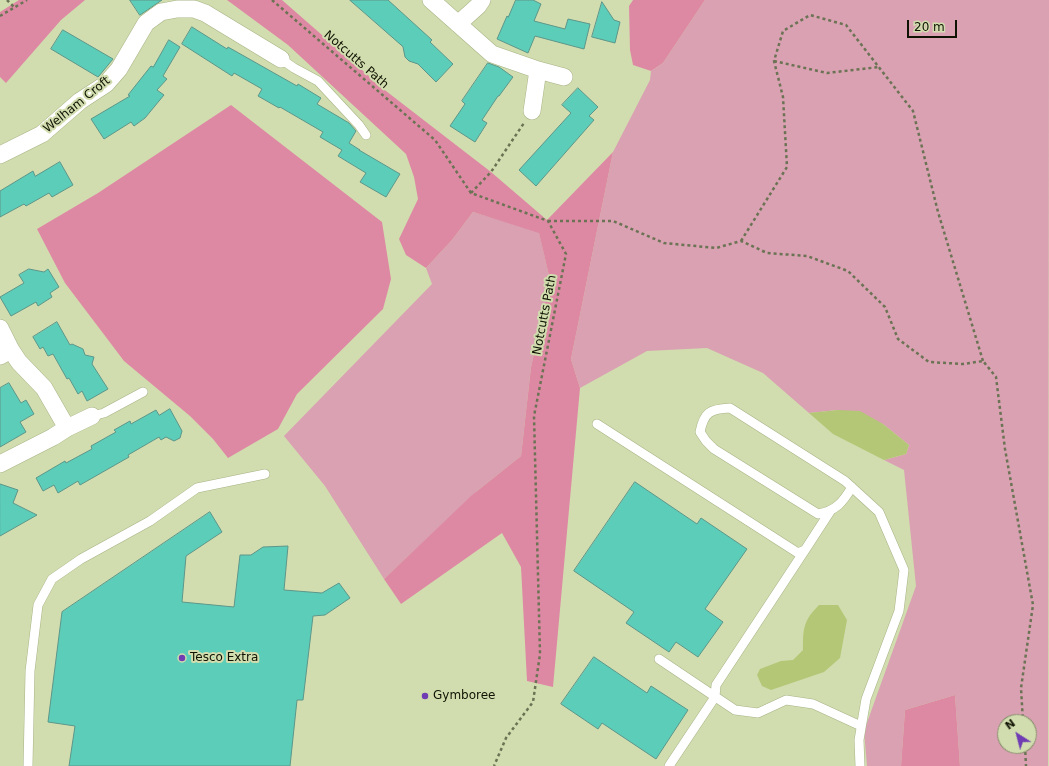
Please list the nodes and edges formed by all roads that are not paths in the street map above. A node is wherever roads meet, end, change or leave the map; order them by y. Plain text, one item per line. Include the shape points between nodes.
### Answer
1 (431, 0) edge
2 (482, 0) edge
3 (458, 24) junction
4 (282, 59) joint
5 (538, 70) junction
6 (564, 77) dead end
7 (532, 111) road end
8 (366, 135) dead end
9 (0, 155) edge
10 (0, 328) edge
11 (5, 353) edge
12 (143, 392) dead end
13 (92, 416) joint
14 (597, 424) dead end
15 (67, 428) junction
16 (0, 464) edge
17 (265, 474) dead end
18 (852, 487) junction
19 (831, 510) junction
20 (806, 550) junction
21 (659, 659) dead end
22 (715, 697) junction
23 (861, 726) junction
24 (28, 766) edge
25 (669, 766) edge
26 (860, 766) edge

1 - 3 street
2 - 3 street
3 - 5 street via 492,54
4 - 8 lane via 318,81
4 - 9 street, Welham Croft via 205,13 194,9 161,12 146,23 119,69 106,84 80,101 42,134
5 - 6 street
5 - 7 street
10 - 11 street
11 - 15 street via 19,362 44,388
12 - 13 lane via 104,413
13 - 15 street
14 - 20 lane via 798,553
15 - 16 street
17 - 24 lane via 197,488 150,521 81,559 52,579 38,605 30,671
18 - 19 lane via 842,503
18 - 19 lane via 730,408 717,409 706,414 700,432 714,450 818,514
18 - 23 lane via 879,512 904,570 899,611 866,699
19 - 20 lane
20 - 22 lane via 716,685
21 - 22 lane
22 - 23 lane via 735,710 758,714 786,700 813,704
22 - 25 lane
23 - 26 lane

